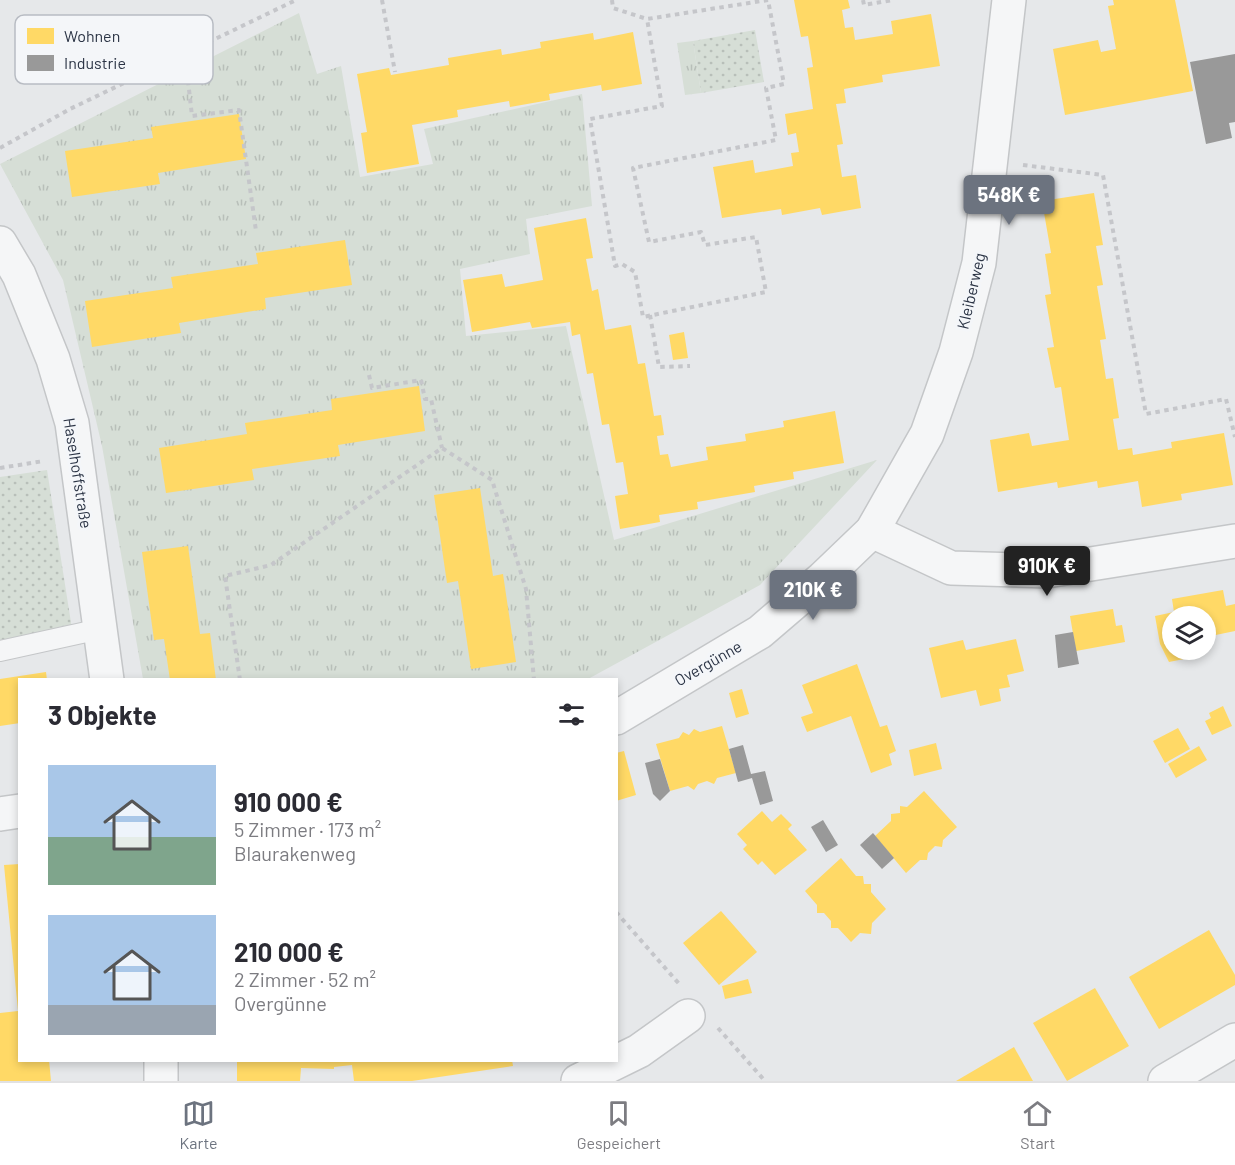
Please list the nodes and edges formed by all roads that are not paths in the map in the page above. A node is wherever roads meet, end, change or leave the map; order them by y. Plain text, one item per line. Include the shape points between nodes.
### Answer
1 (1009, 0) edge
2 (0, 243) edge
3 (927, 434) joint
4 (872, 531) junction
5 (1235, 541) edge
6 (100, 629) junction
7 (0, 651) edge
8 (107, 678) edge
9 (618, 717) edge
10 (18, 811) edge
11 (0, 814) edge
12 (697, 1011) road end
13 (1235, 1040) edge
14 (618, 1061) edge
15 (161, 1062) edge
16 (617, 1062) edge
17 (161, 1081) edge
18 (578, 1081) edge
19 (1164, 1081) edge

1 - 3 street, Kleiberweg via 979,263 956,352
2 - 6 street, Haselhoffstraße via 19,275 53,359 72,423
3 - 4 street, Overgünne
4 - 5 street via 951,568 1035,571
4 - 9 street, Overgünne via 760,632
6 - 7 lane
6 - 8 street, Haselhoffstraße
10 - 11 street
12 - 14 street
13 - 19 street
15 - 17 street
16 - 18 street

